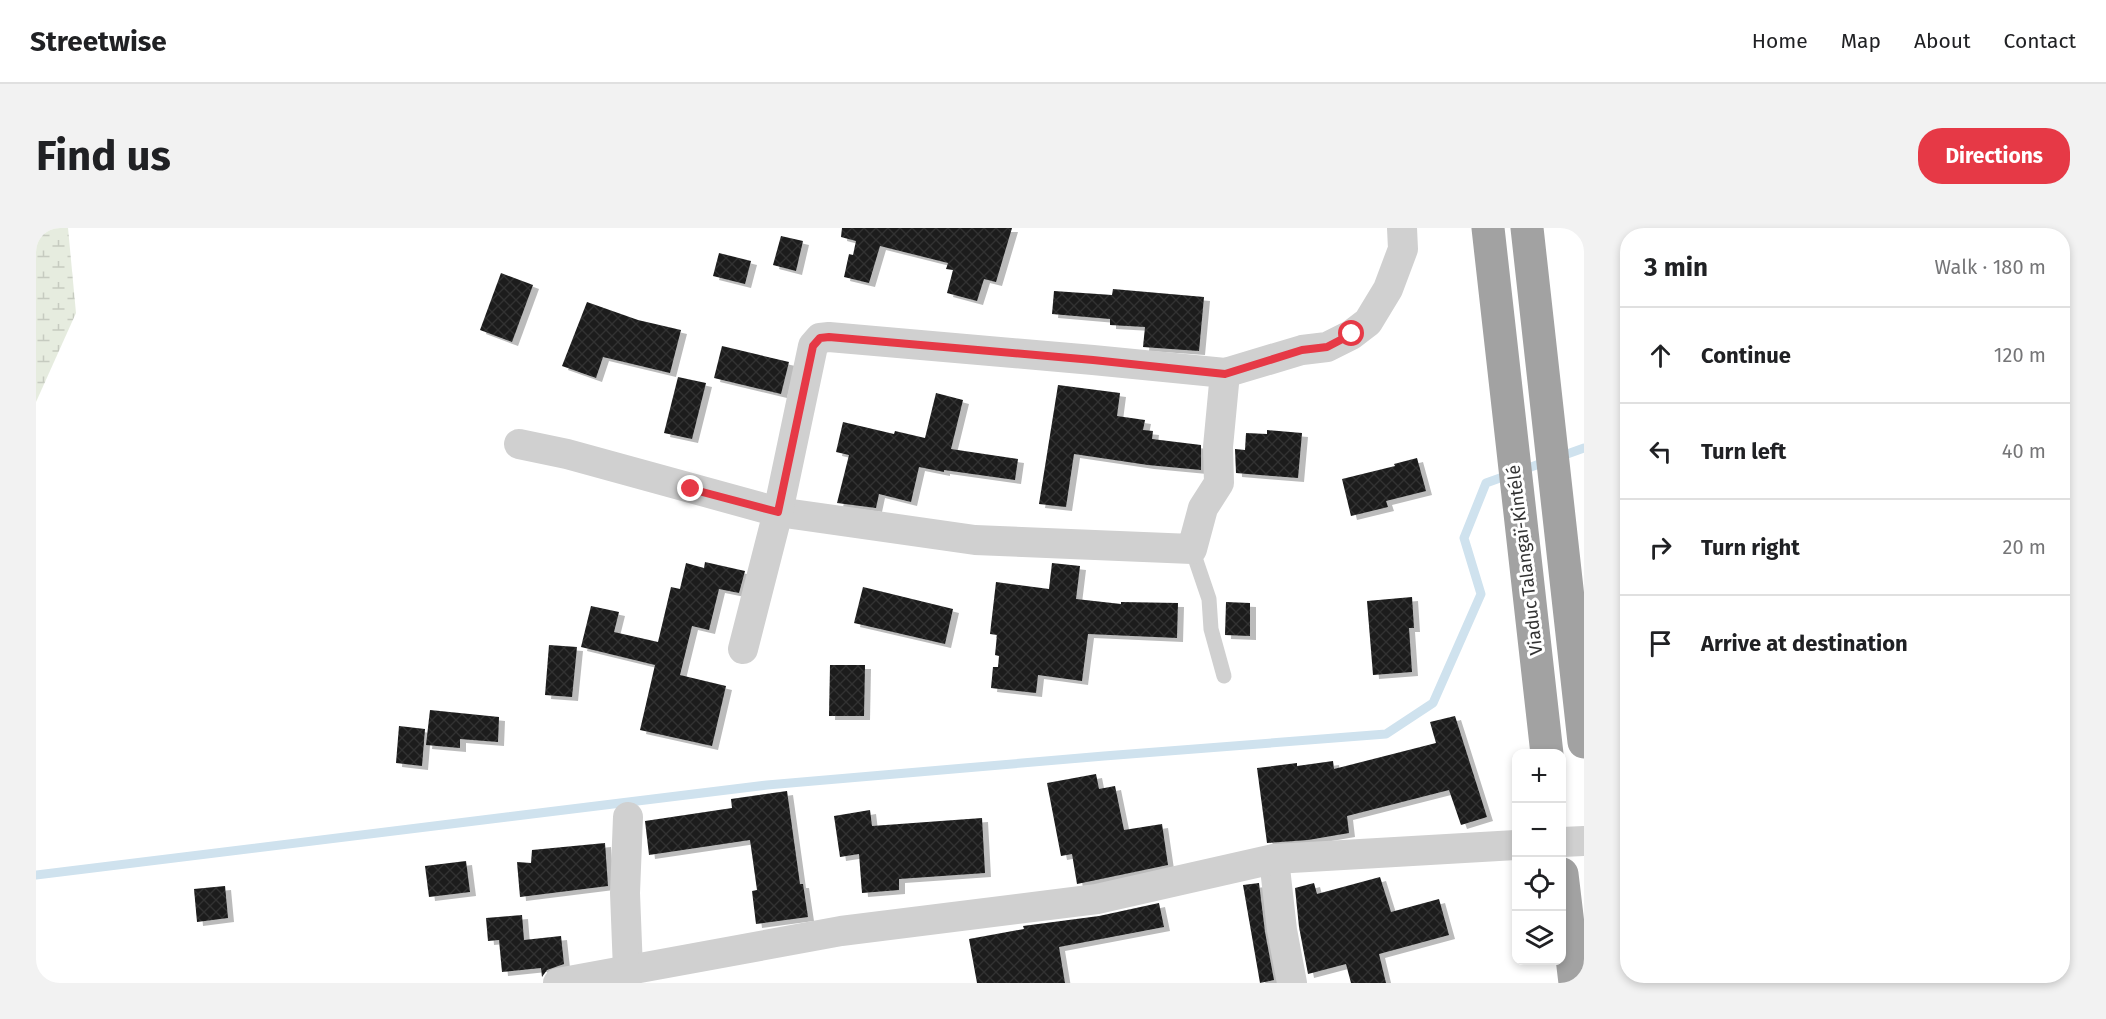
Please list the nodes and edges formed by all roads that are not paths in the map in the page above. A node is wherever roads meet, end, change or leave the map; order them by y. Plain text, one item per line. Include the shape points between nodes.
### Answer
1 (1402, 228) edge
2 (1488, 228) edge
3 (1527, 228) edge
4 (1225, 374) junction
5 (519, 444) dead end
6 (778, 512) junction
7 (1192, 549) junction
8 (743, 650) dead end
9 (1224, 676) dead end
10 (1584, 742) edge
11 (1547, 749) edge
12 (628, 817) dead end
13 (1584, 841) edge
14 (1566, 842) edge
15 (1512, 845) edge
16 (1274, 859) junction
17 (1566, 908) edge
18 (628, 970) junction
19 (592, 979) edge
20 (558, 983) edge
21 (1292, 983) edge
22 (1575, 983) edge

1 - 4 street via 1402,249 1388,289 1368,322 1327,347 1302,350
2 - 11 highway, Viaduc Talangaï-Kintélé
3 - 10 highway, Viaduc Talangaï-Kintélé
4 - 6 street via 820,338 813,346
4 - 7 street via 1219,483 1203,508
5 - 6 street
6 - 7 street via 975,540
6 - 8 street
7 - 9 lane via 1209,599 1211,629
12 - 18 street
13 - 14 street
15 - 16 street
16 - 18 street via 1096,898 841,931
16 - 21 street
17 - 22 highway
18 - 19 street
19 - 20 street

